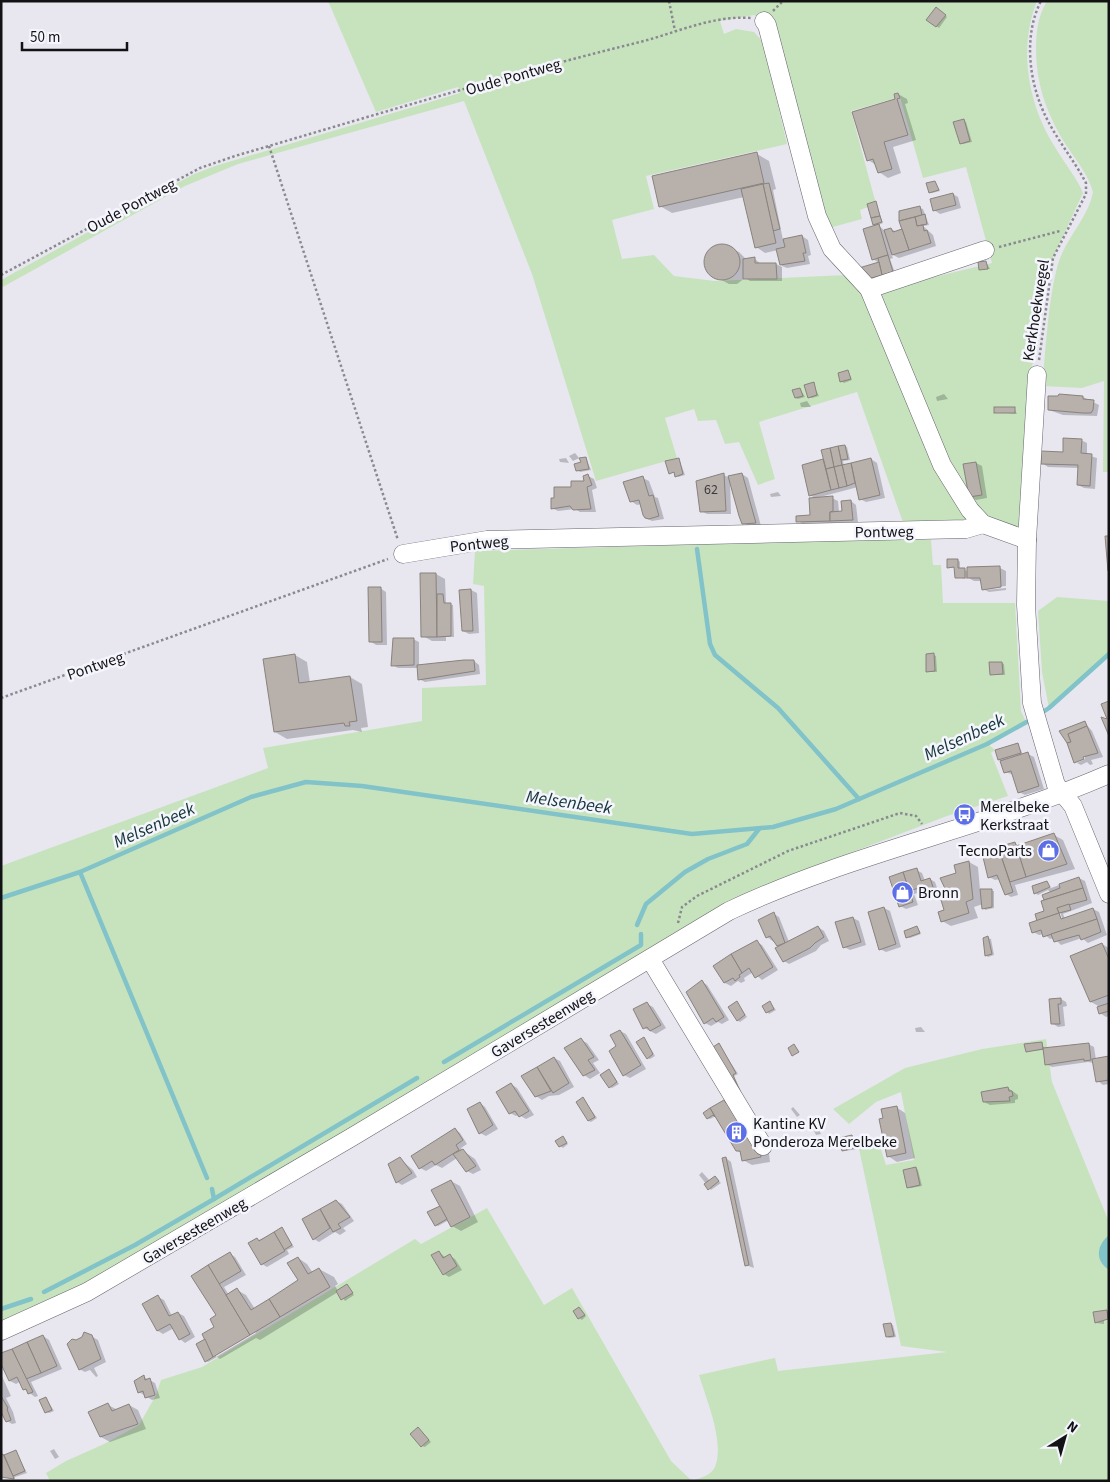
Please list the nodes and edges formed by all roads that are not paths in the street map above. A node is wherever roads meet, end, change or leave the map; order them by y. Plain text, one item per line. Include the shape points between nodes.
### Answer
1 (764, 21) road end
2 (985, 250) road end
3 (869, 289) junction
4 (1037, 375) road end
5 (982, 524) junction
6 (1027, 540) junction
7 (403, 554) road end
8 (1109, 774) edge
9 (1064, 794) junction
10 (1109, 894) edge
11 (650, 959) junction
12 (763, 1146) dead end
13 (1, 1331) edge

1 - 3 street via 817,216 832,249
2 - 3 street
3 - 5 street via 942,465
4 - 6 street
5 - 6 street
5 - 7 street, Pontweg via 966,530 487,540
6 - 9 street via 1026,605 1032,703 1056,785
8 - 9 street, Gaversesteenweg
9 - 10 street via 1073,806
9 - 11 street, Gaversesteenweg via 780,888 729,911
11 - 12 street
11 - 13 street, Gaversesteenweg via 87,1292

